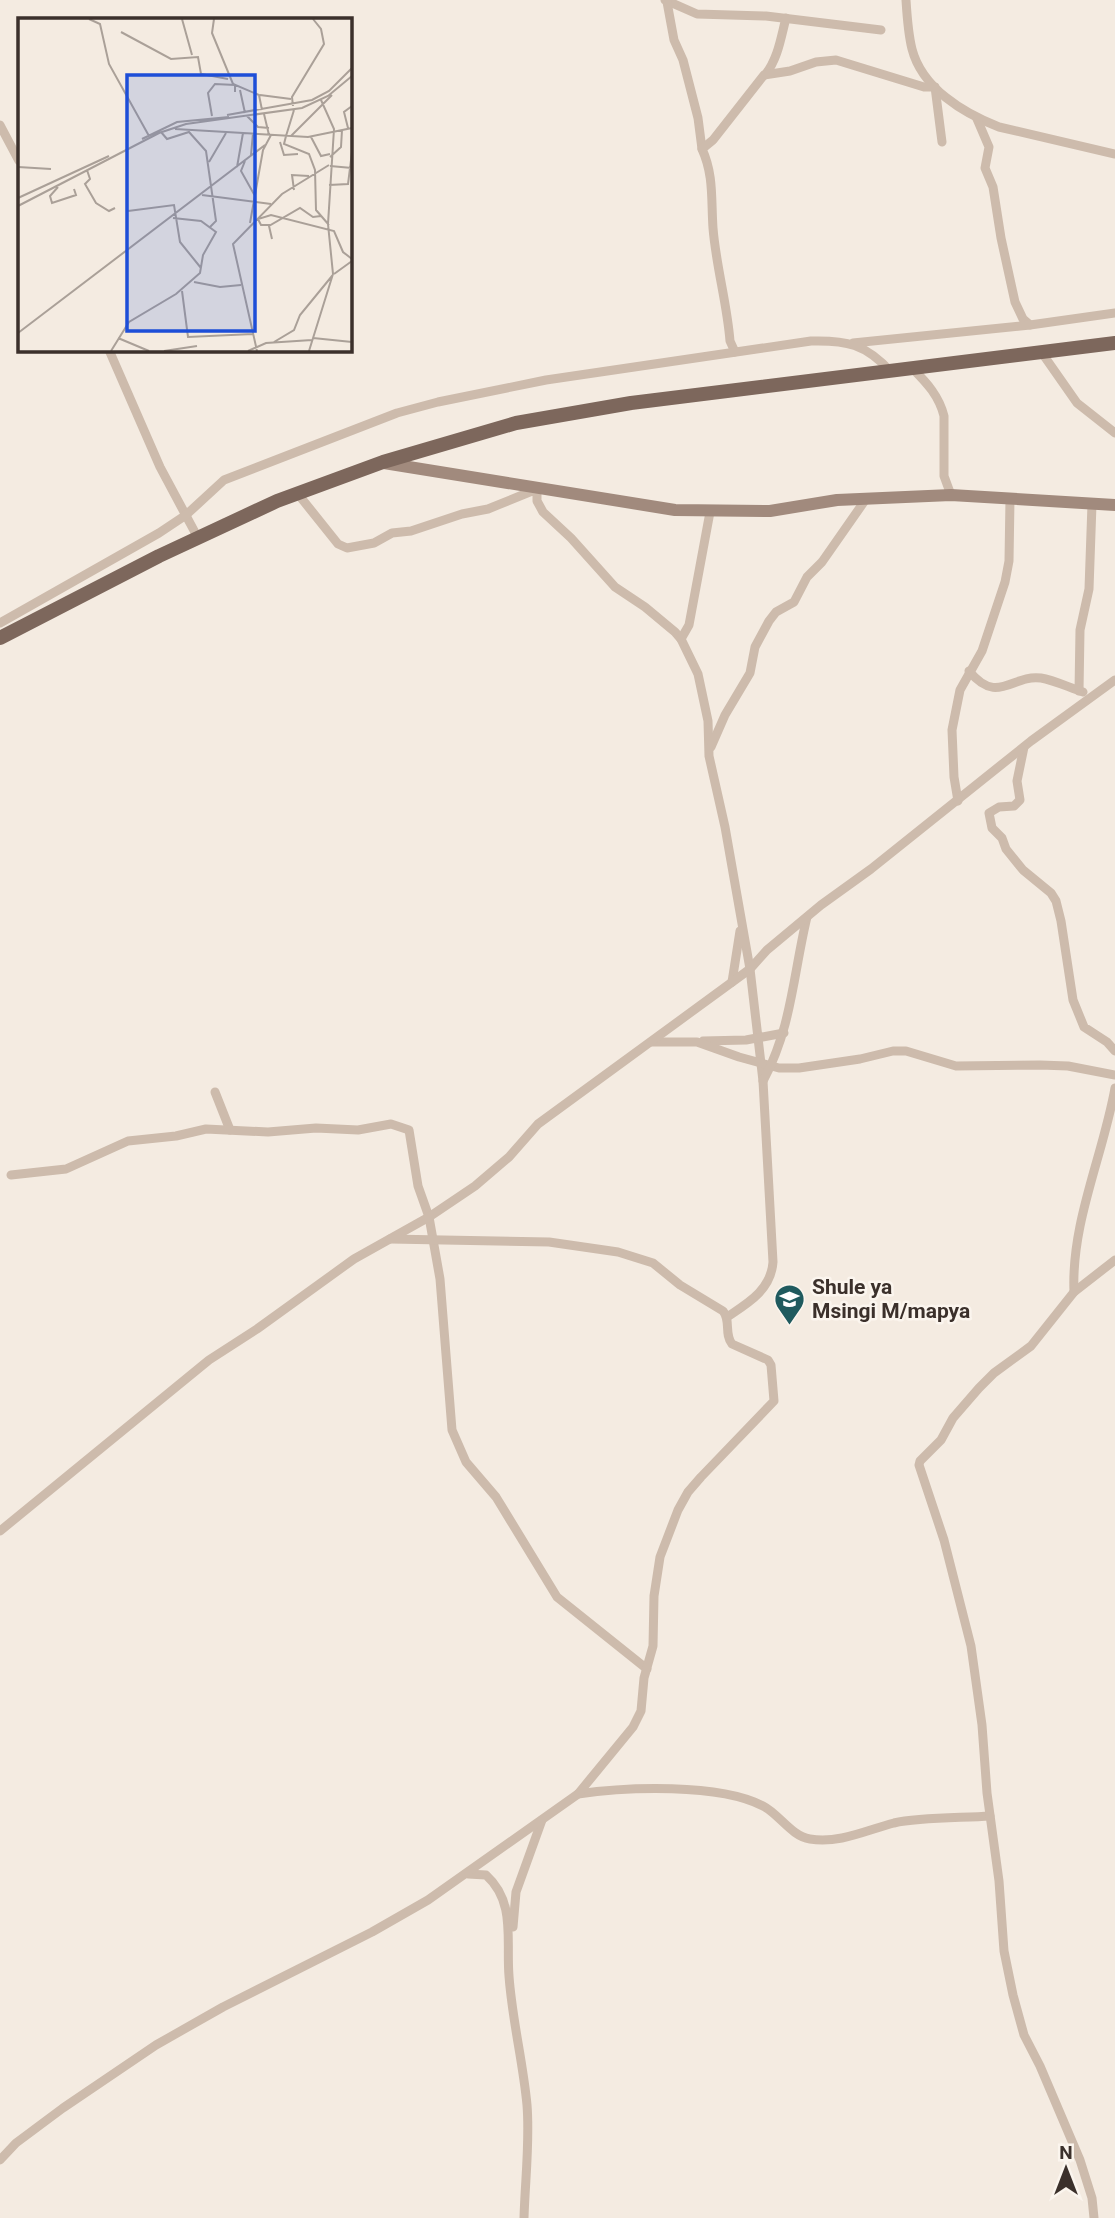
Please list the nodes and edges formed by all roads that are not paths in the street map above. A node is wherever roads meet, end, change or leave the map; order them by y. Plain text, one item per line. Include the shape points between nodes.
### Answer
1 (906, 0) edge
2 (666, 1) edge
3 (786, 18) junction
4 (881, 30) dead end
5 (764, 75) junction
6 (935, 87) junction
7 (976, 117) junction
8 (0, 124) edge
9 (942, 142) dead end
10 (702, 149) junction
11 (1115, 154) edge
12 (18, 160) edge
13 (1115, 313) edge
14 (1030, 325) junction
15 (851, 343) junction
16 (1115, 344) edge
17 (110, 352) edge
18 (736, 352) junction
19 (1042, 353) junction
20 (913, 369) junction
21 (891, 372) junction
22 (1115, 433) edge
23 (383, 463) junction
24 (537, 488) junction
25 (298, 494) junction
26 (951, 495) junction
27 (866, 499) junction
28 (1010, 499) junction
29 (1092, 504) junction
30 (1115, 505) edge
31 (710, 512) junction
32 (186, 515) junction
33 (198, 538) junction
34 (0, 623) edge
35 (0, 639) edge
36 (681, 639) junction
37 (969, 671) junction
38 (1115, 680) edge
39 (1079, 691) junction
40 (1092, 694) junction
41 (1024, 746) junction
42 (709, 756) junction
43 (958, 801) junction
44 (807, 917) junction
45 (741, 923) junction
46 (750, 969) junction
47 (732, 982) junction
48 (784, 1033) junction
49 (758, 1038) junction
50 (650, 1042) junction
51 (697, 1042) junction
52 (1115, 1051) edge
53 (761, 1063) junction
54 (771, 1066) junction
55 (1115, 1075) edge
56 (763, 1081) junction
57 (1115, 1087) edge
58 (215, 1092) dead end
59 (230, 1130) junction
60 (11, 1175) dead end
61 (429, 1217) junction
62 (390, 1239) junction
63 (433, 1241) junction
64 (1115, 1260) edge
65 (1074, 1292) junction
66 (726, 1317) junction
67 (0, 1531) edge
68 (647, 1669) junction
69 (578, 1794) junction
70 (990, 1816) junction
71 (542, 1820) junction
72 (463, 1875) junction
73 (509, 1939) junction
74 (0, 2160) edge
75 (524, 2218) edge
76 (1094, 2218) edge

1 - 6 street via 913,51 922,74
2 - 3 street via 697,14
2 - 10 street
3 - 4 street
3 - 5 street via 771,67
5 - 6 street via 836,60
5 - 10 street
6 - 7 street
6 - 9 street
7 - 11 street via 1009,130
7 - 14 street via 989,147 985,169 993,187 1015,302
8 - 12 street
10 - 18 street via 709,164 713,229 730,341
13 - 14 street
14 - 15 street
15 - 18 street via 810,341
15 - 21 street via 878,357
16 - 19 main road
17 - 32 street
18 - 32 street via 546,380 397,413 224,480
19 - 20 main road
19 - 22 street via 1077,403
20 - 21 main road
20 - 26 street via 942,407 944,476
21 - 23 main road via 631,403 516,423
23 - 24 street
23 - 25 main road
24 - 25 street via 488,509 347,548 338,544
24 - 31 street
24 - 36 street via 540,508 611,584
25 - 33 main road
26 - 27 street
26 - 28 street
27 - 31 street via 770,511
27 - 42 street via 807,577 794,602 769,621 755,647 750,673
28 - 29 street
28 - 37 street via 1005,582 982,651
29 - 30 street
29 - 39 street
31 - 36 street via 689,625
32 - 33 street
32 - 34 street
33 - 35 main road
36 - 42 street via 698,674 708,721
37 - 39 street via 993,687 1038,677
37 - 43 street via 952,730
38 - 40 street
39 - 40 street
40 - 41 street
41 - 43 street
41 - 52 street via 1017,781 1020,800 989,813 992,828 1023,870 1051,892 1061,921 1073,1000 1084,1027
42 - 45 street
43 - 44 street
44 - 46 street
44 - 48 street
45 - 46 street
45 - 47 street
46 - 47 street
46 - 49 street
47 - 50 street
48 - 49 street
48 - 54 street
49 - 51 street
49 - 53 street
50 - 51 street
50 - 61 street via 538,1124 498,1168
51 - 53 street
53 - 54 street
53 - 56 street
54 - 55 street via 799,1068 906,1051 956,1066 1068,1066
54 - 56 street
56 - 66 street via 773,1268 758,1295
57 - 65 street via 1077,1233
58 - 59 street
59 - 60 street via 206,1129 128,1141 65,1169
59 - 61 street via 405,1127 411,1133 418,1186
61 - 62 street
61 - 63 street
62 - 63 street
62 - 67 street via 209,1360
63 - 66 street via 549,1242 618,1252 653,1263
63 - 68 street via 442,1295 452,1430 463,1456 496,1497 557,1597
64 - 65 street
65 - 70 street via 1031,1346 979,1388 919,1465 967,1626
66 - 68 street via 730,1343 770,1363 774,1401 701,1477 678,1510 660,1557
68 - 69 street via 638,1719
69 - 70 street via 624,1789 725,1794 764,1806 810,1839 857,1835 895,1823
69 - 71 street
70 - 76 street via 1013,1995 1024,2035 1080,2160
71 - 72 street
71 - 73 street via 516,1892
72 - 73 street via 486,1875 494,1882 507,1912
72 - 74 street via 398,1918 156,2045 63,2108
73 - 75 street via 509,1975 527,2108

